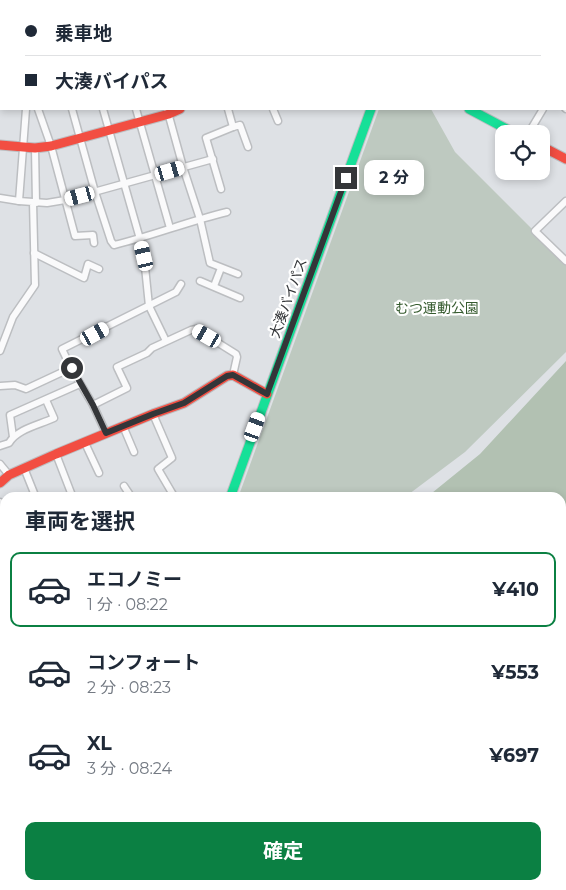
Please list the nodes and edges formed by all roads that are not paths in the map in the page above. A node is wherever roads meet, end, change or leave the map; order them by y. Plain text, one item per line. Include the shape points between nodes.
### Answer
1 (26, 110) edge
2 (38, 110) edge
3 (72, 110) edge
4 (103, 110) edge
5 (136, 110) edge
6 (228, 110) edge
7 (273, 110) edge
8 (371, 110) edge
9 (471, 110) edge
10 (542, 110) edge
11 (168, 111) edge
12 (278, 121) dead end
13 (139, 122) junction
14 (499, 125) edge
15 (533, 125) edge
16 (233, 127) junction
17 (109, 130) junction
18 (80, 138) junction
19 (0, 145) edge
20 (51, 146) junction
21 (248, 147) dead end
22 (24, 148) junction
23 (35, 148) junction
24 (550, 151) edge
25 (212, 159) junction
26 (566, 159) edge
27 (183, 167) junction
28 (156, 175) junction
29 (124, 184) junction
30 (221, 190) dead end
31 (95, 192) junction
32 (0, 198) edge
33 (65, 200) junction
34 (20, 201) junction
35 (566, 201) edge
36 (35, 202) junction
37 (226, 212) dead end
38 (200, 218) junction
39 (170, 228) junction
40 (140, 238) junction
41 (94, 243) dead end
42 (34, 253) junction
43 (566, 261) edge
44 (221, 268) junction
45 (99, 269) dead end
46 (238, 274) dead end
47 (200, 280) dead end
48 (181, 284) dead end
49 (214, 286) junction
50 (240, 298) dead end
51 (149, 306) junction
52 (166, 341) junction
53 (0, 351) edge
54 (72, 368) junction
55 (233, 375) junction
56 (80, 384) junction
57 (0, 386) edge
58 (267, 394) junction
59 (46, 400) junction
60 (93, 405) junction
61 (153, 414) junction
62 (124, 426) junction
63 (106, 433) junction
64 (13, 437) junction
65 (85, 443) junction
66 (0, 446) edge
67 (134, 452) dead end
68 (56, 454) junction
69 (0, 464) edge
70 (24, 468) junction
71 (99, 473) dead end
72 (9, 474) junction
73 (0, 483) edge
74 (124, 486) dead end
75 (34, 492) edge
76 (71, 492) edge
77 (128, 492) edge
78 (171, 492) edge
79 (232, 492) edge

1 - 22 street
2 - 20 street
3 - 18 street
4 - 17 street
5 - 13 street
6 - 16 street
7 - 12 street
8 - 58 main road, 大湊バイパス
9 - 14 main road
10 - 15 street
11 - 13 main road
11 - 27 street
13 - 17 main road
13 - 28 street
16 - 21 street via 240,125
16 - 25 street via 206,138
17 - 18 main road
17 - 29 street
18 - 20 main road
18 - 31 street
19 - 22 main road
20 - 23 main road
20 - 33 street
22 - 23 main road
22 - 34 street
23 - 36 street
24 - 26 main road
25 - 27 street
25 - 30 street
27 - 28 street
27 - 38 street
28 - 29 street
28 - 39 street
29 - 31 street
29 - 40 street
31 - 33 street
31 - 40 street via 114,245
32 - 34 street
33 - 36 street
33 - 41 street via 75,236 92,235
34 - 36 street
35 - 43 street via 535,230
36 - 42 street
37 - 38 street
38 - 39 street
38 - 44 street via 210,263
39 - 40 street
40 - 51 street
42 - 45 street via 84,278 88,264
42 - 53 street via 34,285 13,317
44 - 46 street
44 - 49 street
47 - 49 street
48 - 51 street via 176,292
49 - 50 street
51 - 52 street
51 - 54 street via 62,349
52 - 55 street via 196,330 236,354
52 - 60 street via 117,367 127,388
54 - 56 street
54 - 57 street via 26,389 15,385
55 - 58 main road
55 - 61 main road via 184,403
56 - 59 street
56 - 60 street
58 - 79 main road, 大湊バイパス
59 - 64 street via 10,415
59 - 64 street via 54,418
60 - 63 street
61 - 62 main road
61 - 78 street via 172,458 158,469
62 - 63 main road
62 - 67 street
63 - 65 main road
64 - 66 street via 9,443
65 - 68 main road
65 - 71 street
68 - 70 main road
68 - 76 street
69 - 72 street
70 - 72 main road
70 - 75 street
72 - 73 main road
74 - 77 street

